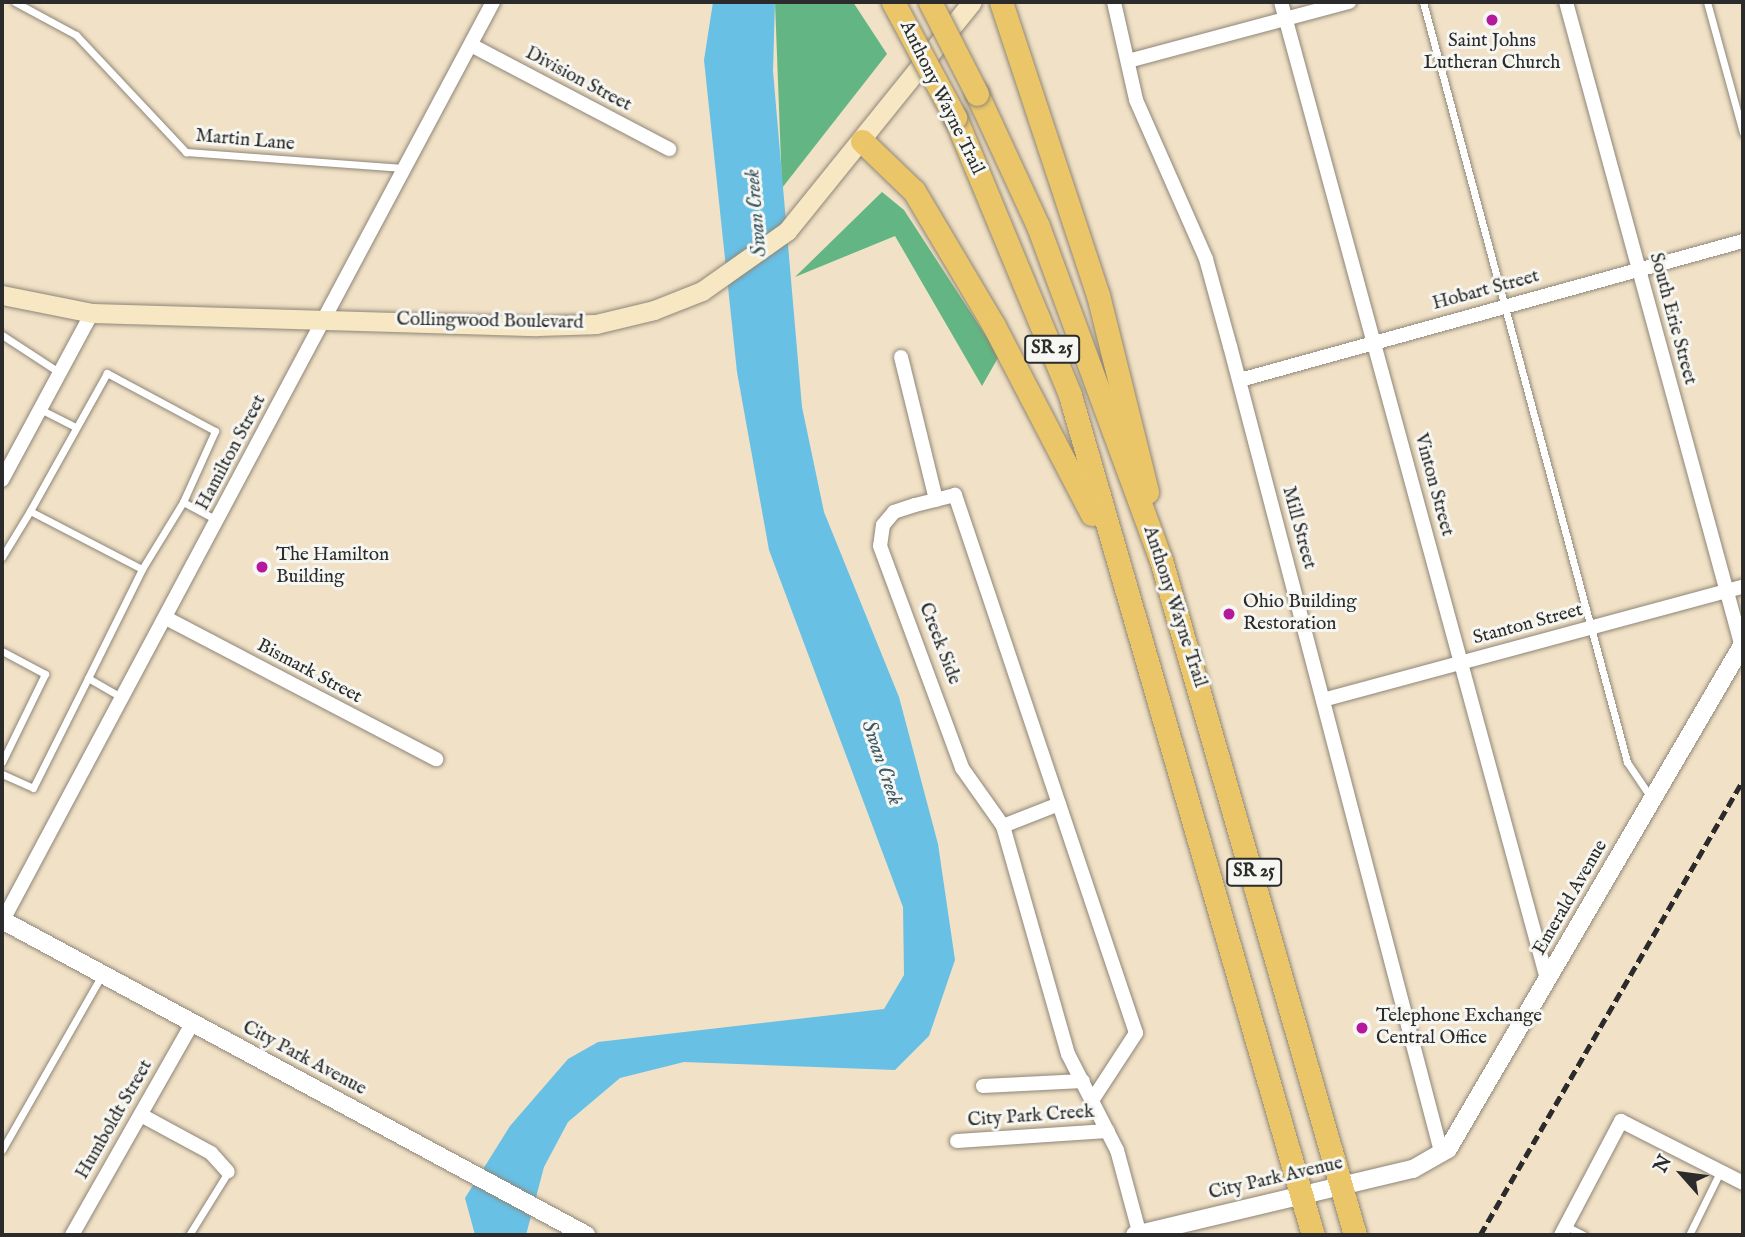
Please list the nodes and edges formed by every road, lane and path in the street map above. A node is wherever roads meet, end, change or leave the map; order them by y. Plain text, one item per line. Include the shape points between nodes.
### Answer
1 (15, 2) edge
2 (493, 2) edge
3 (893, 2) edge
4 (930, 2) edge
5 (972, 2) edge
6 (1001, 2) edge
7 (1114, 2) edge
8 (1282, 2) edge
9 (1349, 2) edge
10 (1423, 2) edge
11 (1566, 2) edge
12 (1707, 2) edge
13 (1286, 19) junction
14 (471, 45) junction
15 (1132, 60) junction
16 (1743, 133) edge
17 (862, 141) junction
18 (669, 149) dead end
19 (406, 168) junction
20 (1743, 241) edge
21 (1639, 269) junction
22 (2, 295) edge
23 (1504, 306) junction
24 (92, 313) junction
25 (326, 318) junction
26 (2, 335) edge
27 (1374, 342) junction
28 (901, 358) dead end
29 (60, 373) junction
30 (1240, 380) junction
31 (40, 409) junction
32 (75, 427) junction
33 (2, 480) edge
34 (936, 500) junction
35 (183, 502) junction
36 (30, 510) junction
37 (218, 520) junction
38 (2, 557) edge
39 (1161, 560) junction
40 (142, 569) junction
41 (1743, 587) edge
42 (1125, 589) junction
43 (1726, 591) junction
44 (166, 618) junction
45 (1591, 628) junction
46 (1742, 646) edge
47 (2, 651) edge
48 (1461, 663) junction
49 (88, 678) junction
50 (122, 698) junction
51 (1323, 700) junction
52 (436, 759) dead end
53 (2, 762) edge
54 (2, 774) edge
55 (1653, 799) junction
56 (1059, 804) junction
57 (1003, 826) junction
58 (2, 921) edge
59 (102, 975) junction
60 (1547, 979) junction
61 (192, 1024) junction
62 (1083, 1081) junction
63 (983, 1086) dead end
64 (1093, 1099) junction
65 (141, 1115) junction
66 (1108, 1131) junction
67 (957, 1141) dead end
68 (2, 1150) edge
69 (1434, 1160) junction
70 (1720, 1171) junction
71 (228, 1172) joint
72 (1743, 1183) edge
73 (1341, 1185) junction
74 (1301, 1193) junction
75 (1564, 1231) edge
76 (72, 1235) edge
77 (189, 1235) edge
78 (586, 1235) edge
79 (1135, 1235) edge
80 (1140, 1235) edge
81 (1313, 1235) edge
82 (1355, 1235) edge
83 (1584, 1235) edge
84 (1689, 1235) edge

1 - 19 lane, Martin Lane via 76,35 186,152
2 - 14 street, Hamilton Street
3 - 42 highway, Anthony Wayne Trail / SR 25, bridge via 955,117 1070,395
4 - 39 highway, Anthony Wayne Trail / SR 25, bridge via 1038,226
5 - 17 main road, Collingwood Boulevard
6 - 39 highway via 1098,295 1137,438
7 - 15 street, Mill Street
8 - 13 street, Vinton Street
9 - 13 street
10 - 23 lane
11 - 21 street, South Erie Street
12 - 16 lane
13 - 15 street
13 - 27 street, Vinton Street
14 - 18 street, Division Street
14 - 19 street, Hamilton Street
15 - 30 street, Mill Street via 1136,100 1206,259
17 - 25 main road, Collingwood Boulevard via 808,209 751,261 702,291 596,324
17 - 42 highway via 914,191 994,326 1072,469
19 - 25 street, Hamilton Street
20 - 21 street, Hobart Street
21 - 23 street, Hobart Street
21 - 43 street, South Erie Street
22 - 24 main road, Collingwood Boulevard
23 - 27 street, Hobart Street
23 - 45 lane
24 - 25 main road, Collingwood Boulevard
24 - 29 street
25 - 37 street, Hamilton Street
26 - 29 lane
27 - 30 street, Hobart Street
27 - 48 street, Vinton Street
28 - 34 street
29 - 31 street
30 - 51 street, Mill Street
31 - 32 lane
31 - 33 street
32 - 35 lane via 107,373 215,431
32 - 36 lane
34 - 56 street via 955,495
34 - 57 street, Creek Side via 894,512 883,526 880,546 962,768
35 - 37 lane
35 - 40 lane
36 - 38 lane
36 - 40 lane
37 - 44 street, Hamilton Street
39 - 73 highway, Anthony Wayne Trail / SR 25
40 - 49 lane
41 - 43 street, Stanton Street
42 - 74 highway, Anthony Wayne Trail / SR 25 via 1165,708
43 - 45 street, Stanton Street
43 - 46 street, South Erie Street
44 - 50 street, Hamilton Street
44 - 52 street, Bismark Street
45 - 48 street, Stanton Street
45 - 55 lane via 1627,762
46 - 55 street, Emerald Avenue
47 - 53 lane via 45,674
48 - 51 street, Stanton Street
48 - 60 street, Vinton Street
49 - 50 lane
49 - 54 lane via 33,788
50 - 58 street, Hamilton Street
51 - 69 street, Mill Street
55 - 60 street, Emerald Avenue
56 - 57 street
56 - 64 street via 1136,1033
57 - 62 street, Creek Side via 1068,1054
58 - 59 street, City Park Avenue
59 - 61 street, City Park Avenue
59 - 68 lane
60 - 69 street, Emerald Avenue
61 - 65 street, Humboldt Street
61 - 78 street, City Park Avenue
62 - 63 street
62 - 64 street, Creek Side
64 - 66 street, Creek Side
65 - 71 street via 211,1153
65 - 76 street, Humboldt Street
66 - 67 street, City Park Creek
66 - 80 street, Creek Side
69 - 73 street, City Park Avenue
70 - 72 street
70 - 75 street via 1621,1121
70 - 84 lane
71 - 77 lane
73 - 74 street, City Park Avenue
73 - 82 highway, Anthony Wayne Trail / SR 25
74 - 80 street, City Park Avenue
74 - 81 highway, Anthony Wayne Trail / SR 25
75 - 83 lane
79 - 80 street, City Park Avenue

